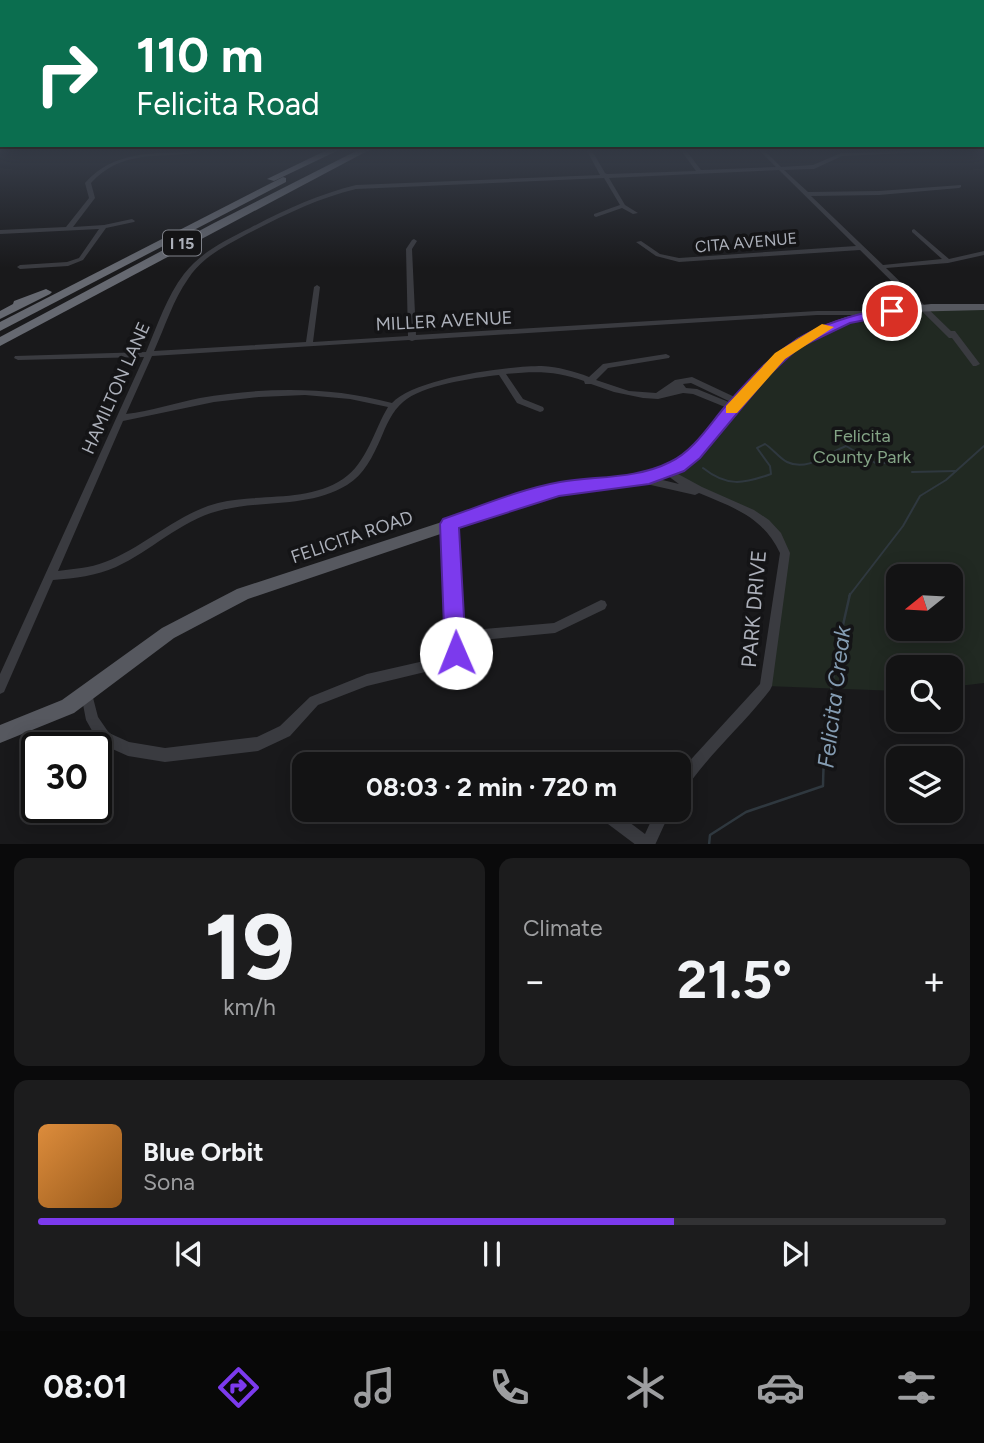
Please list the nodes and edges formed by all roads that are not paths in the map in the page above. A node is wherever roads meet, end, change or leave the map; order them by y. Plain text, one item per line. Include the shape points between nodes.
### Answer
1 (89, 188) edge
2 (252, 188) edge
3 (267, 188) edge
4 (283, 188) edge
5 (289, 188) edge
6 (348, 188) edge
7 (612, 188) edge
8 (800, 188) edge
9 (932, 188) edge
10 (806, 194) junction
11 (623, 206) junction
12 (635, 213) dead end
13 (596, 215) dead end
14 (132, 221) dead end
15 (104, 227) junction
16 (68, 229) junction
17 (914, 231) dead end
18 (0, 232) edge
19 (414, 241) dead end
20 (639, 242) dead end
21 (861, 248) junction
22 (984, 253) edge
23 (948, 261) junction
24 (20, 267) dead end
25 (881, 267) junction
26 (317, 287) dead end
27 (984, 307) edge
28 (922, 308) junction
29 (872, 313) junction
30 (0, 314) edge
31 (0, 327) edge
32 (0, 334) edge
33 (412, 339) junction
34 (0, 342) edge
35 (309, 345) junction
36 (149, 354) junction
37 (666, 356) dead end
38 (18, 358) dead end
39 (976, 364) dead end
40 (502, 373) junction
41 (589, 382) junction
42 (735, 405) junction
43 (394, 406) junction
44 (540, 409) dead end
45 (120, 418) junction
46 (667, 471) junction
47 (642, 479) junction
48 (700, 492) junction
49 (449, 524) junction
50 (50, 576) junction
51 (601, 605) dead end
52 (456, 637) junction
53 (0, 688) edge
54 (87, 694) junction
55 (0, 734) edge
56 (691, 766) edge
57 (617, 822) edge
58 (658, 822) edge
59 (647, 844) edge

1 - 16 street via 92,198
2 - 30 highway, I 15
3 - 31 highway
4 - 32 highway
5 - 34 highway, I 15
6 - 36 street, HAMILTON LANE via 230,242 199,262 178,288
7 - 11 street
8 - 10 street
9 - 10 street
10 - 21 street
11 - 12 street
11 - 13 street
14 - 15 street
15 - 16 street
15 - 24 street via 81,259
16 - 18 street
17 - 23 street
19 - 33 street via 409,249
20 - 21 street, CITA AVENUE via 659,255 680,260
21 - 25 street
22 - 23 street
23 - 25 street
25 - 28 street
26 - 35 street
27 - 28 main road, FELICITA ROAD
28 - 29 main road, FELICITA ROAD
28 - 39 street
29 - 33 street, MILLER AVENUE
29 - 42 main road, FELICITA ROAD via 825,328 793,345
33 - 35 street, MILLER AVENUE
35 - 36 street, MILLER AVENUE
36 - 38 street, MILLER AVENUE
36 - 45 street, HAMILTON LANE
37 - 41 street via 606,366
40 - 41 street via 556,370
40 - 43 street via 434,385 408,394
40 - 44 street via 520,401
41 - 42 street via 638,396 658,396 680,387
42 - 46 main road, FELICITA ROAD via 694,454
43 - 45 street via 339,392 310,392 214,399
43 - 50 street via 369,456 350,479 334,488 313,497 219,508 192,518 111,564 91,572
45 - 50 street, HAMILTON LANE
46 - 47 main road, FELICITA ROAD
46 - 48 street, PARK DRIVE
47 - 48 street, PARK DRIVE
47 - 49 main road, FELICITA ROAD via 558,489
48 - 56 street, PARK DRIVE via 762,519 778,536 785,554 766,687
49 - 52 street
49 - 54 main road, FELICITA ROAD via 224,602 168,633
50 - 53 street, HAMILTON LANE
51 - 52 street via 555,628
52 - 54 street via 456,653 450,661 367,680 314,701 285,731 247,747 165,755 128,749 96,729
54 - 55 main road, FELICITA ROAD via 48,717
57 - 59 street
58 - 59 street

